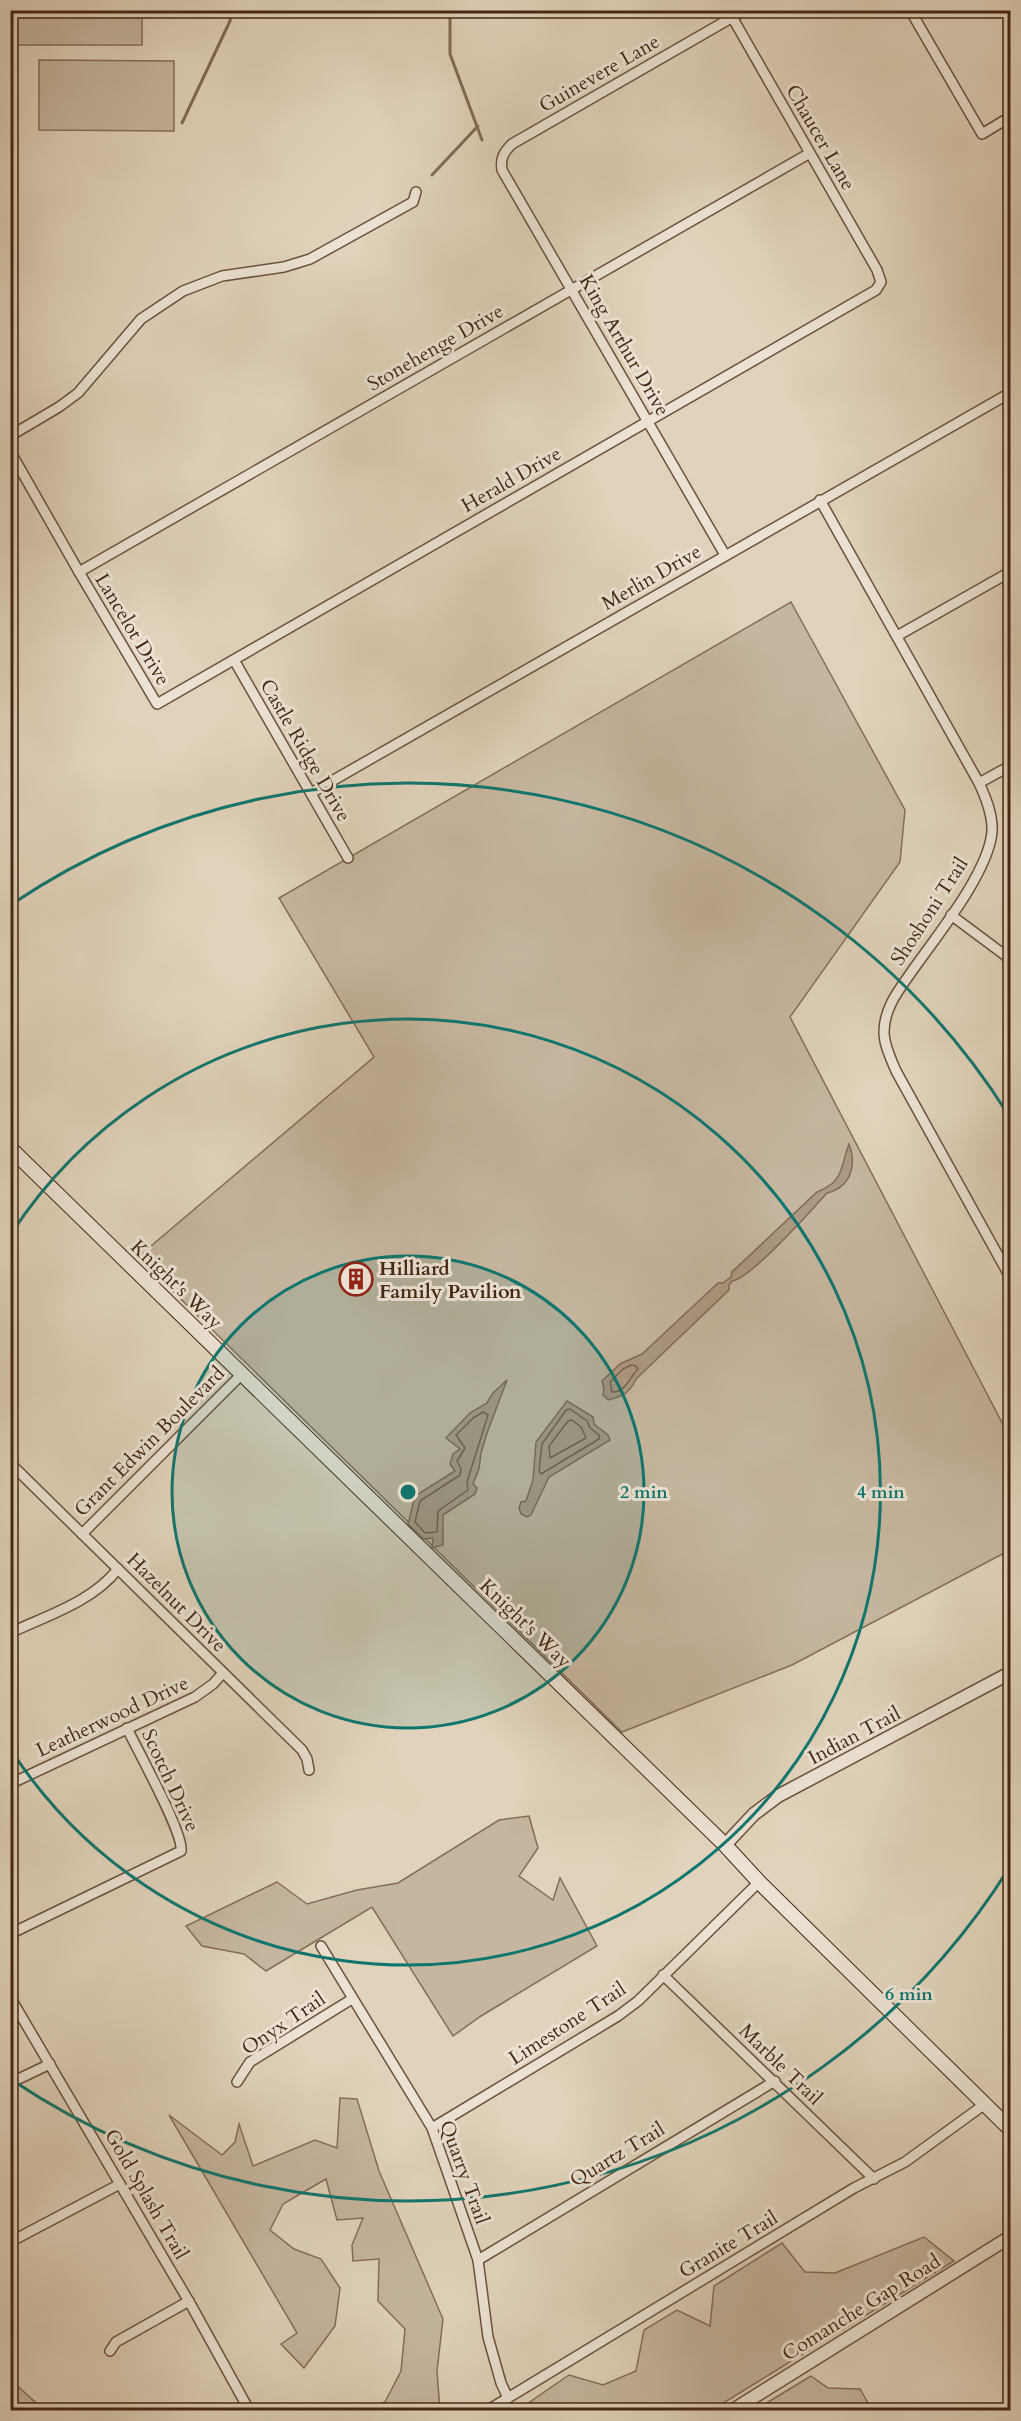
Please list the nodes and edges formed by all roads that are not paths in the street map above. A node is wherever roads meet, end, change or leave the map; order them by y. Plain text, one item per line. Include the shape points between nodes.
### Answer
1 (745, 10) edge
2 (910, 10) edge
3 (730, 14) edge
4 (1011, 117) edge
5 (504, 152) joint
6 (810, 153) junction
7 (416, 192) dead end
8 (880, 282) joint
9 (572, 289) junction
10 (1011, 393) edge
11 (648, 421) junction
12 (10, 436) edge
13 (10, 451) edge
14 (820, 500) junction
15 (725, 555) junction
16 (79, 572) junction
17 (1011, 572) edge
18 (897, 636) junction
19 (234, 660) junction
20 (157, 704) joint
21 (1011, 766) edge
22 (980, 783) junction
23 (310, 793) junction
24 (348, 858) dead end
25 (951, 915) junction
26 (1009, 957) edge
27 (10, 1148) edge
28 (1011, 1277) edge
29 (241, 1375) junction
30 (12, 1470) edge
31 (82, 1534) junction
32 (118, 1569) junction
33 (10, 1633) edge
34 (223, 1673) junction
35 (1011, 1674) edge
36 (127, 1728) junction
37 (309, 1770) dead end
38 (10, 1784) edge
39 (725, 1845) junction
40 (759, 1882) junction
41 (10, 1934) edge
42 (321, 1946) dead end
43 (663, 1975) junction
44 (10, 1997) edge
45 (352, 1999) junction
46 (50, 2064) junction
47 (237, 2082) dead end
48 (775, 2082) junction
49 (10, 2083) edge
50 (985, 2104) junction
51 (432, 2128) junction
52 (1011, 2129) edge
53 (874, 2179) junction
54 (120, 2184) junction
55 (1011, 2237) edge
56 (10, 2241) edge
57 (478, 2260) junction
58 (189, 2301) junction
59 (110, 2351) dead end
60 (508, 2398) junction
61 (249, 2410) edge
62 (488, 2410) edge
63 (733, 2410) edge

1 - 3 street, Guinevere Lane
2 - 4 street via 982,134
3 - 5 street, Guinevere Lane
3 - 6 street, Chaucer Lane
5 - 9 street, King Arthur Drive via 502,170
6 - 8 street, Chaucer Lane via 877,270
6 - 9 street, Stonehenge Drive
7 - 12 street via 413,202 310,259 222,276 183,291 141,319 78,393
8 - 11 street, Herald Drive via 876,290
9 - 11 street, King Arthur Drive
9 - 16 street, Stonehenge Drive
10 - 14 street, Merlin Drive
11 - 15 street, King Arthur Drive
11 - 19 street, Herald Drive
13 - 16 street, Lancelot Drive
14 - 15 street, Merlin Drive
14 - 18 street, Shoshoni Trail
15 - 23 street, Merlin Drive
16 - 20 street, Lancelot Drive
17 - 18 street
18 - 22 street, Shoshoni Trail
19 - 20 street, Herald Drive
19 - 23 street, Castle Ridge Drive
21 - 22 street
22 - 25 street, Shoshoni Trail via 991,817 990,847
23 - 24 street, Castle Ridge Drive
25 - 26 street
25 - 28 street, Shoshoni Trail via 893,999 886,1017 885,1040 896,1071
27 - 29 main road, Knight's Way
29 - 31 street, Grant Edwin Boulevard
29 - 39 main road, Knight's Way
30 - 31 street, Hazelnut Drive
31 - 32 street, Hazelnut Drive
32 - 33 street via 90,1595
32 - 34 street, Hazelnut Drive
34 - 36 street, Leatherwood Drive via 195,1697
34 - 37 street, Hazelnut Drive via 302,1750
35 - 39 street, Indian Trail via 778,1796 754,1814
36 - 38 street, Leatherwood Drive
36 - 41 street, Scotch Drive via 182,1847 177,1855
39 - 40 main road, Knight's Way
40 - 43 street, Limestone Trail
40 - 50 main road, Knight's Way
42 - 45 street, Quarry Trail
43 - 48 street, Marble Trail
43 - 51 street, Limestone Trail via 618,2016
44 - 46 street, Gold Splash Trail
45 - 47 street, Onyx Trail via 250,2062
45 - 51 street, Quarry Trail
46 - 49 street
46 - 54 street, Gold Splash Trail
48 - 53 street, Marble Trail
48 - 57 street, Quartz Trail
50 - 52 main road, Knight's Way
50 - 53 street, Granite Trail via 905,2162
51 - 57 street, Quarry Trail
53 - 60 street, Granite Trail
54 - 56 street
54 - 58 street, Gold Splash Trail
55 - 63 street, Comanche Gap Road
57 - 60 street, Quarry Trail via 488,2337
58 - 59 street via 116,2342
58 - 61 street, Gold Splash Trail
60 - 62 street, Granite Trail

